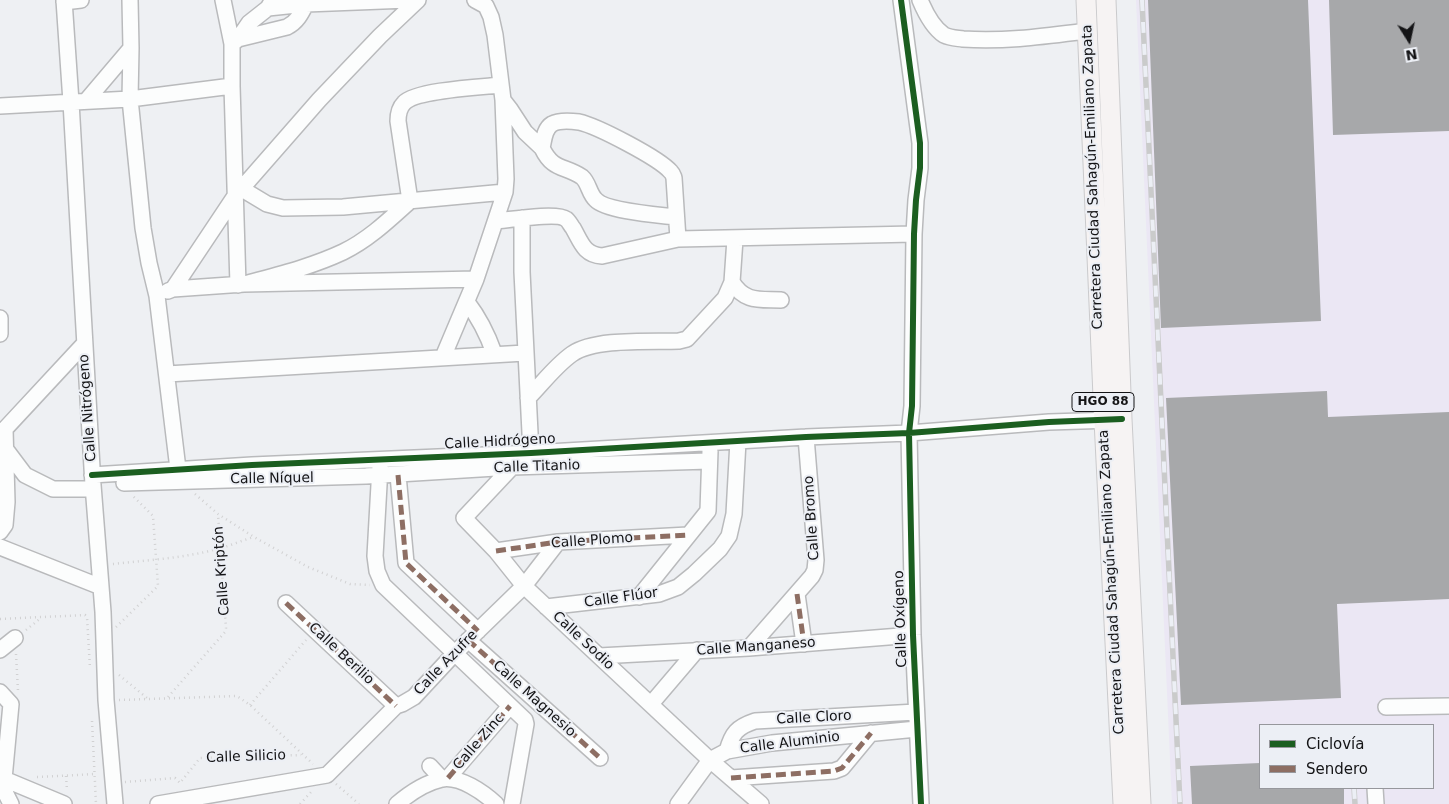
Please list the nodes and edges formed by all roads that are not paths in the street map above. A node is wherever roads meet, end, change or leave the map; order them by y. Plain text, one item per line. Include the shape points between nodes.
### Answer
1 (81, 0) edge
2 (130, 0) edge
3 (223, 0) edge
4 (408, 0) edge
5 (418, 0) edge
6 (475, 0) edge
7 (901, 0) edge
8 (920, 0) edge
9 (1086, 0) edge
10 (1106, 0) edge
11 (64, 1) edge
12 (270, 4) edge
13 (306, 4) junction
14 (1087, 31) junction
15 (235, 42) junction
16 (131, 48) junction
17 (501, 85) junction
18 (232, 86) junction
19 (130, 99) junction
20 (503, 100) junction
21 (79, 101) junction
22 (0, 106) edge
23 (542, 148) junction
24 (505, 192) junction
25 (238, 193) junction
26 (410, 201) junction
27 (676, 217) junction
28 (522, 218) junction
29 (496, 222) junction
30 (914, 234) junction
31 (678, 239) junction
32 (735, 239) junction
33 (476, 279) junction
34 (732, 282) junction
35 (241, 285) junction
36 (173, 289) junction
37 (157, 296) junction
38 (782, 300) dead end
39 (467, 302) junction
40 (0, 318) edge
41 (0, 334) edge
42 (84, 344) junction
43 (525, 353) junction
44 (494, 354) junction
45 (443, 357) junction
46 (167, 374) junction
47 (528, 398) junction
48 (1122, 419) junction
49 (1104, 420) junction
50 (909, 433) junction
51 (806, 437) junction
52 (738, 441) junction
53 (711, 442) junction
54 (3, 444) edge
55 (531, 453) junction
56 (381, 460) junction
57 (709, 461) junction
58 (512, 467) junction
59 (178, 475) junction
60 (398, 475) junction
61 (372, 476) junction
62 (93, 483) junction
63 (3, 502) edge
64 (0, 532) edge
65 (688, 535) junction
66 (558, 542) junction
67 (0, 547) edge
68 (496, 551) junction
69 (524, 586) junction
70 (101, 587) junction
71 (797, 594) junction
72 (639, 597) junction
73 (286, 603) dead end
74 (546, 607) junction
75 (473, 635) junction
76 (914, 635) junction
77 (15, 638) road end
78 (804, 644) junction
79 (749, 648) junction
80 (0, 650) edge
81 (697, 650) junction
82 (454, 654) junction
83 (599, 656) junction
84 (0, 692) edge
85 (651, 704) junction
86 (396, 706) junction
87 (510, 706) junction
88 (1449, 706) edge
89 (1386, 707) dead end
90 (916, 712) junction
91 (917, 729) junction
92 (871, 733) junction
93 (727, 751) junction
94 (600, 758) dead end
95 (710, 760) junction
96 (430, 766) dead end
97 (445, 778) junction
98 (731, 778) junction
99 (1375, 789) edge
100 (5, 792) edge
101 (64, 804) edge
102 (115, 804) edge
103 (158, 804) edge
104 (398, 804) edge
105 (496, 804) edge
106 (512, 804) edge
107 (678, 804) edge
108 (761, 804) edge
109 (921, 804) edge
110 (1123, 804) edge
111 (1141, 804) edge
112 (1376, 804) edge

1 - 11 street
2 - 16 street
3 - 15 street
4 - 13 street
5 - 25 street via 333,86
6 - 17 street via 486,6 492,17
7 - 30 street, Calle Oxígeno via 920,143
8 - 14 street via 936,27 950,38 1014,39
9 - 14 main road, Carretera Ciudad Sahagún-Emiliano Zapata / HGO 88
10 - 48 main road, Carretera Ciudad Sahagún-Emiliano Zapata / HGO 88
11 - 21 street, Calle Nitrógeno
12 - 13 street
12 - 15 street via 249,23
13 - 15 street via 294,24
14 - 49 main road, Carretera Ciudad Sahagún-Emiliano Zapata / HGO 88
15 - 18 street
16 - 19 street
16 - 21 street
17 - 20 street
17 - 26 street via 428,94 405,101 398,121
18 - 19 street
18 - 25 street
19 - 21 street
19 - 37 street via 143,228
20 - 23 street via 525,132
20 - 24 street
21 - 22 street
21 - 42 street, Calle Nitrógeno
23 - 27 street via 554,165 585,180 595,200 601,204
23 - 27 street via 545,134 554,123 579,122 597,128 670,170 674,178
24 - 26 street
24 - 29 street
25 - 26 street via 283,208
25 - 35 street
25 - 36 street
26 - 35 street via 381,228 344,252 301,269
27 - 31 street
28 - 29 street
28 - 31 street via 566,219 593,256
28 - 43 street
29 - 33 street
30 - 32 street
30 - 50 street, Calle Oxígeno
31 - 32 street
32 - 34 street
33 - 35 street
33 - 39 street
34 - 38 street via 746,297
34 - 47 street via 725,298 687,338 679,342 589,346 562,362
35 - 36 street
36 - 37 street
37 - 46 street
39 - 44 street via 477,314
39 - 45 street
40 - 41 street
42 - 54 street via 5,429
42 - 62 street, Calle Nitrógeno
43 - 44 street
43 - 47 street
44 - 45 street
45 - 46 street
46 - 59 street
47 - 55 street
48 - 49 street, Calle Hidrógeno
48 - 111 main road, Carretera Ciudad Sahagún-Emiliano Zapata / HGO 88
49 - 50 street, Calle Hidrógeno
49 - 110 main road, Carretera Ciudad Sahagún-Emiliano Zapata / HGO 88
50 - 51 street, Calle Hidrógeno
50 - 76 street, Calle Oxígeno
51 - 52 street, Calle Hidrógeno
51 - 71 street, Calle Bromo via 816,560 812,576
52 - 53 street, Calle Hidrógeno
52 - 72 street, Calle Flúor via 734,514 729,536 720,549 678,587
53 - 55 street, Calle Hidrógeno
53 - 57 street
54 - 62 street via 25,475 53,489
54 - 63 street
55 - 56 street, Calle Hidrógeno
56 - 59 street, Calle Hidrógeno
56 - 61 street
57 - 58 street, Calle Titanio
57 - 65 street via 708,511
58 - 60 street, Calle Titanio
58 - 68 street, Calle Sodio via 464,518
59 - 61 street, Calle Níquel
59 - 62 street, Calle Hidrógeno
59 - 62 street, Calle Níquel via 120,483
60 - 61 street, Calle Titanio
60 - 75 street, Calle Magnesio via 406,563
61 - 82 street via 375,556 383,585
62 - 70 street, Calle Nitrógeno
63 - 64 street via 5,525
65 - 66 street, Calle Plomo
65 - 72 street
66 - 68 street, Calle Plomo
66 - 69 street, Calle Azufre
67 - 70 street
68 - 69 street, Calle Sodio
69 - 74 street, Calle Sodio
69 - 75 street, Calle Azufre
70 - 102 street, Calle Nitrógeno
71 - 78 street
71 - 79 street, Calle Bromo
72 - 74 street, Calle Flúor
73 - 86 street, Calle Berilio
74 - 83 street, Calle Sodio
75 - 82 street, Calle Azufre
75 - 94 street, Calle Magnesio
76 - 78 street, Calle Manganeso
76 - 90 street, Calle Oxígeno
77 - 80 street
78 - 79 street, Calle Manganeso
79 - 81 street, Calle Manganeso
81 - 83 street, Calle Manganeso
81 - 85 street
82 - 86 street, Calle Azufre via 414,697
82 - 87 street
83 - 85 street, Calle Sodio
84 - 100 street via 11,704
85 - 95 street, Calle Sodio
86 - 103 street, Calle Azufre via 327,775
87 - 97 street, Calle Zinc
87 - 106 street via 526,724
88 - 89 street
90 - 91 street, Calle Oxígeno
90 - 93 street, Calle Cloro via 755,721 735,732
91 - 92 street, Calle Aluminio
91 - 109 street, Calle Oxígeno
92 - 93 street, Calle Aluminio
92 - 98 street, Calle Aluminio via 842,768 834,771
93 - 95 street, Calle Aluminio
95 - 98 street, Calle Sodio
95 - 107 street
96 - 97 street
97 - 104 street, Calle Zinc via 416,789
97 - 105 street via 468,784
98 - 108 street, Calle Sodio
99 - 112 street
100 - 101 street

